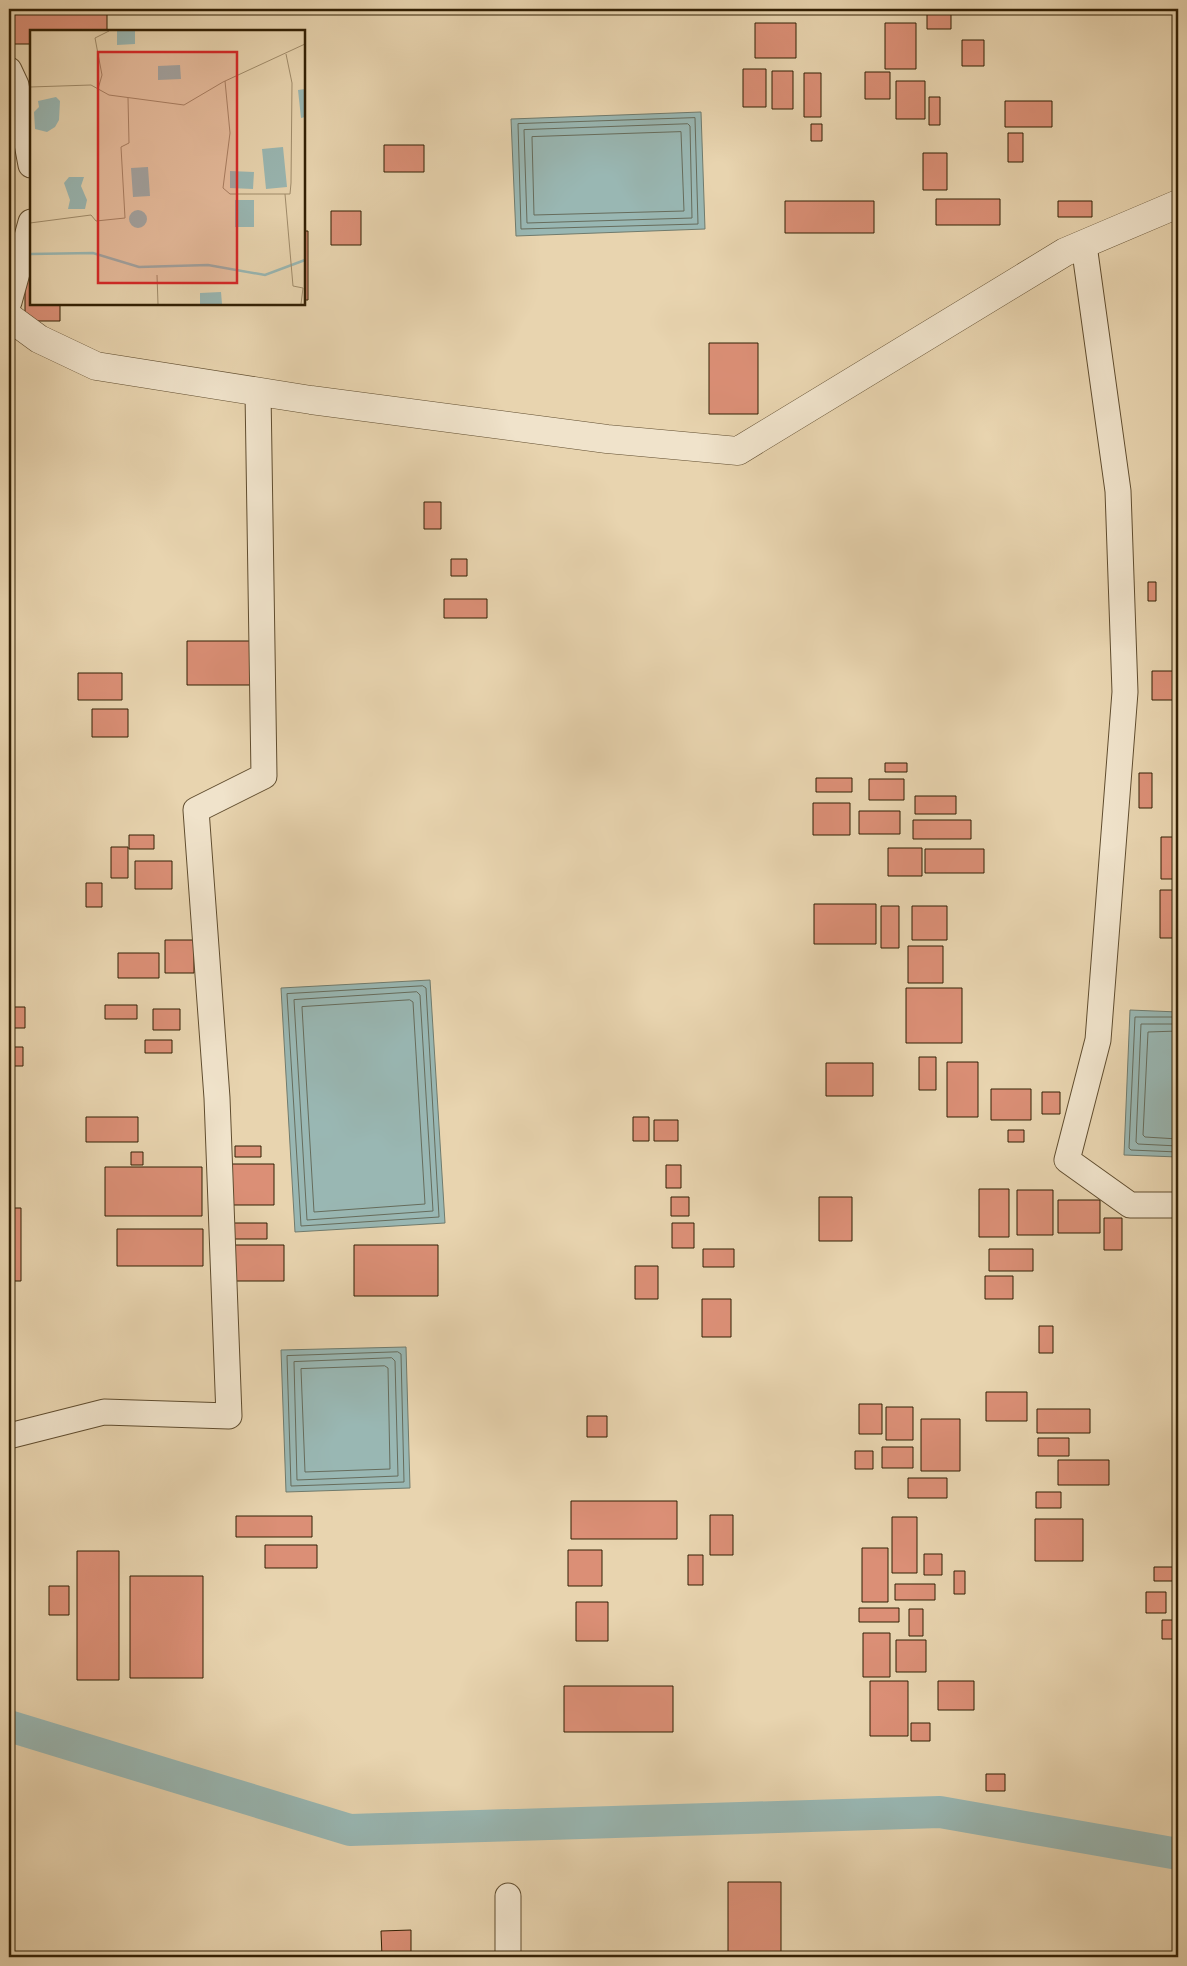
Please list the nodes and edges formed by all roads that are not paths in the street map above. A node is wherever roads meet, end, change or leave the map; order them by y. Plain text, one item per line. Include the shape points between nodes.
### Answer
1 (9, 70) edge
2 (30, 160) edge
3 (1178, 204) edge
4 (30, 226) edge
5 (1084, 245) junction
6 (9, 302) edge
7 (9, 317) edge
8 (258, 392) junction
9 (1178, 1205) edge
10 (9, 1436) edge
11 (508, 1896) dead end
12 (508, 1957) edge

1 - 2 street via 16,85
3 - 5 street
4 - 6 street
5 - 8 street via 1065,252 738,451 608,439
5 - 9 street via 1118,491 1125,692 1098,1040 1067,1160 1130,1205
7 - 8 street via 39,339 96,366
8 - 10 street via 264,776 196,810 217,1098 229,1416 104,1412
11 - 12 street

